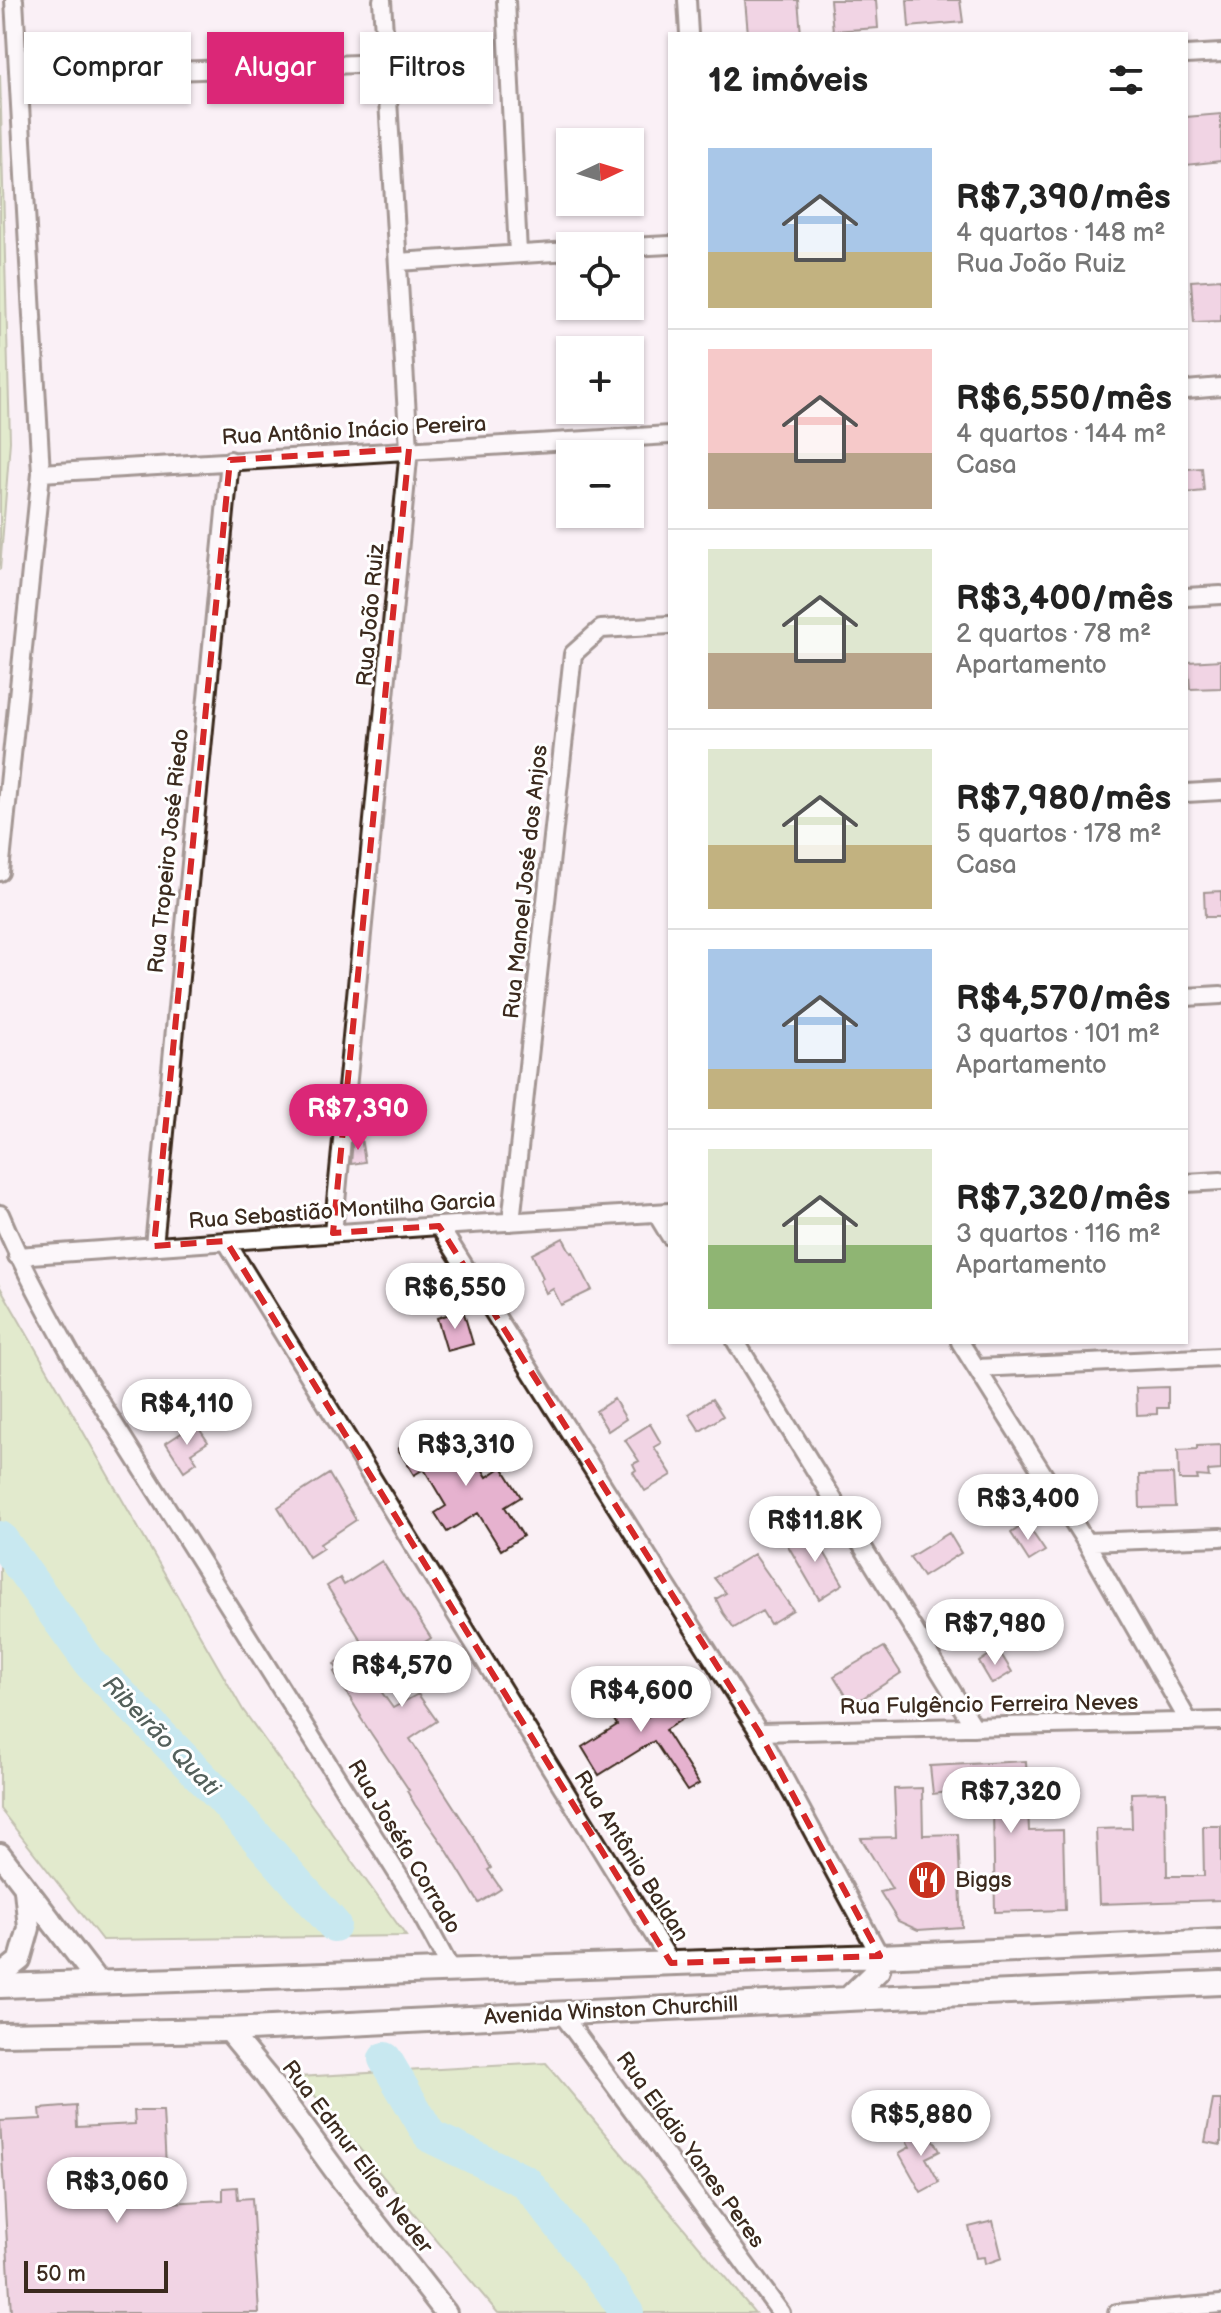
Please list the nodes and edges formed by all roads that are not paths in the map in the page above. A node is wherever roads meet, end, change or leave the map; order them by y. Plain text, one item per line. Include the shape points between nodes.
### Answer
1 (14, 0) edge
2 (382, 0) edge
3 (506, 0) edge
4 (687, 0) edge
5 (383, 32) edge
6 (689, 32) edge
7 (1221, 53) edge
8 (1188, 55) edge
9 (360, 64) edge
10 (19, 77) junction
11 (387, 104) edge
12 (668, 245) edge
13 (644, 246) edge
14 (556, 252) edge
15 (518, 254) junction
16 (398, 262) junction
17 (1221, 387) edge
18 (1188, 390) edge
19 (668, 435) edge
20 (409, 449) junction
21 (230, 460) junction
22 (41, 473) junction
23 (1221, 595) edge
24 (1188, 597) edge
25 (668, 625) edge
26 (1221, 791) edge
27 (1188, 793) edge
28 (0, 872) edge
29 (1221, 995) edge
30 (1188, 997) edge
31 (1221, 1181) edge
32 (1188, 1183) edge
33 (663, 1212) edge
34 (0, 1214) edge
35 (511, 1222) junction
36 (439, 1226) junction
37 (333, 1233) junction
38 (226, 1241) junction
39 (154, 1246) junction
40 (17, 1256) junction
41 (737, 1344) edge
42 (961, 1344) edge
43 (1221, 1357) edge
44 (977, 1368) junction
45 (1221, 1537) edge
46 (1086, 1542) junction
47 (1221, 1721) edge
48 (1189, 1722) junction
49 (974, 1727) junction
50 (759, 1732) junction
51 (0, 1854) edge
52 (25, 1890) junction
53 (1221, 1941) edge
54 (880, 1956) junction
55 (671, 1963) junction
56 (451, 1970) junction
57 (0, 1976) edge
58 (98, 1982) junction
59 (1221, 1983) edge
60 (0, 1986) edge
61 (848, 1999) junction
62 (562, 2014) junction
63 (228, 2030) junction
64 (0, 2034) edge
65 (1221, 2304) edge
66 (1203, 2309) edge
67 (446, 2313) edge
68 (781, 2313) edge
69 (1117, 2313) edge

1 - 10 street
2 - 5 street, Rua João Ruiz
3 - 15 street
4 - 6 street
7 - 8 street
9 - 10 street
10 - 22 street
11 - 16 street, Rua João Ruiz
12 - 13 street
14 - 15 street
15 - 16 street
16 - 20 street, Rua João Ruiz
17 - 18 street
19 - 20 street, Rua Antônio Inácio Pereira
20 - 21 street, Rua Antônio Inácio Pereira
20 - 37 street, Rua João Ruiz
21 - 22 street, Rua Antônio Inácio Pereira
21 - 39 street, Rua Tropeiro José Riedo
22 - 28 street
23 - 24 street
25 - 35 street, Rua Manoel José dos Anjos via 601,629 573,654
26 - 27 street
29 - 30 street
31 - 32 street
33 - 35 street, Rua Sebastião Montilha Garcia
34 - 40 street, Rua Joséfa Corrado
35 - 36 street, Rua Sebastião Montilha Garcia
36 - 37 street, Rua Sebastião Montilha Garcia
36 - 50 street
37 - 38 street, Rua Sebastião Montilha Garcia
38 - 39 street, Rua Sebastião Montilha Garcia
38 - 55 street, Rua Antônio Baldan
39 - 40 street, Rua Sebastião Montilha Garcia
40 - 56 street, Rua Joséfa Corrado via 77,1365 409,1892
41 - 49 street
42 - 44 street
43 - 44 street
44 - 46 street
45 - 46 street
46 - 48 street
47 - 48 street, Rua Fulgêncio Ferreira Neves
48 - 49 street, Rua Fulgêncio Ferreira Neves
49 - 50 street, Rua Fulgêncio Ferreira Neves
50 - 54 street
51 - 52 street
52 - 57 street via 29,1928 20,1960
52 - 58 street
53 - 54 main road, Avenida Winston Churchill
54 - 55 main road, Avenida Winston Churchill
54 - 61 main road via 878,1970
55 - 56 main road, Avenida Winston Churchill
56 - 58 main road, Avenida Winston Churchill
58 - 60 main road, Avenida Winston Churchill
59 - 61 main road, Avenida Winston Churchill
61 - 62 main road, Avenida Winston Churchill
62 - 63 main road, Avenida Winston Churchill
62 - 68 street, Rua Eládio Yanes Peres
63 - 64 main road, Avenida Winston Churchill
63 - 67 street, Rua Edmur Elias Neder
65 - 66 street
66 - 69 street

